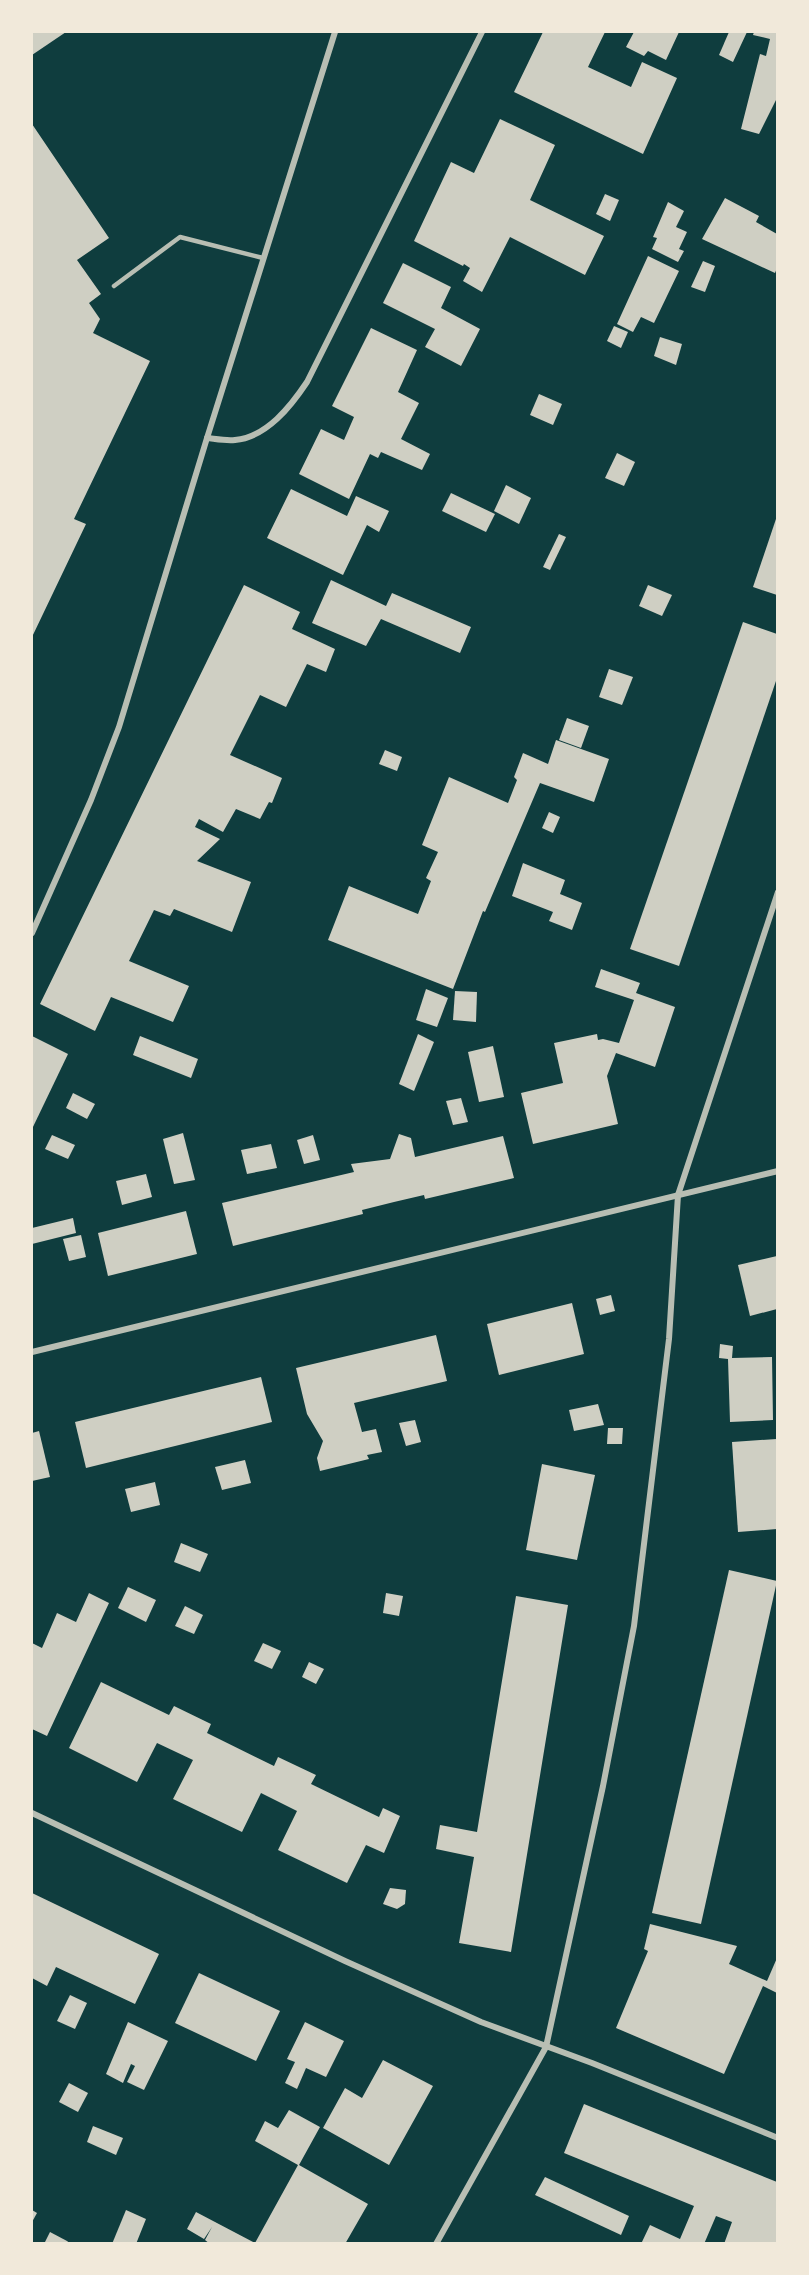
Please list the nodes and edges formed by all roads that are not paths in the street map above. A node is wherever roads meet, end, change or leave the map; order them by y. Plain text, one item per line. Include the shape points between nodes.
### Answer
1 (335, 32) edge
2 (482, 32) edge
3 (263, 258) junction
4 (114, 286) dead end
5 (207, 438) junction
6 (777, 892) edge
7 (32, 933) edge
8 (777, 1171) edge
9 (678, 1195) junction
10 (32, 1352) edge
11 (32, 1813) edge
12 (546, 2047) junction
13 (777, 2138) edge
14 (436, 2244) edge

1 - 3 street
2 - 5 street via 307,382 290,407 259,432 236,440
3 - 4 lane via 180,237
3 - 5 street
5 - 7 street via 119,727
6 - 9 street
8 - 9 street
9 - 10 street
9 - 12 street via 669,1340 633,1626 603,1786
11 - 12 street via 345,1961
12 - 13 street
12 - 14 street

